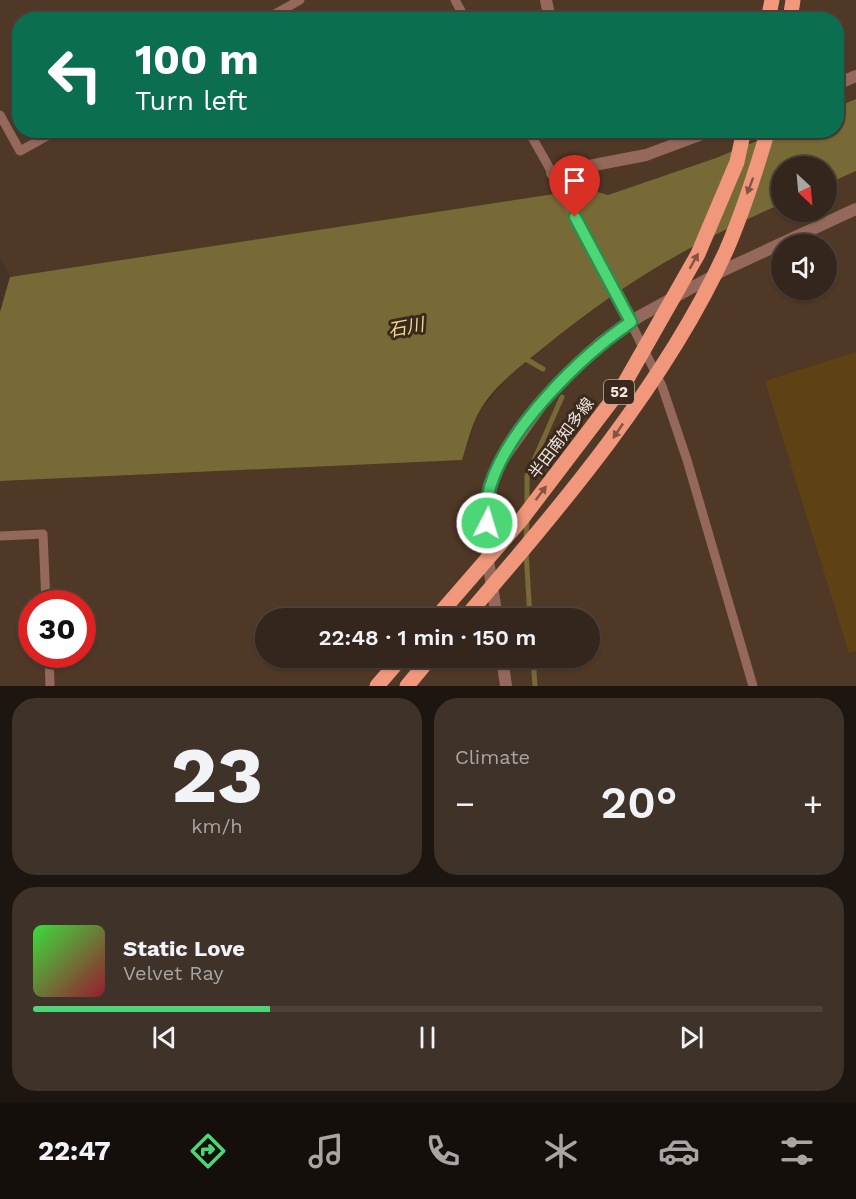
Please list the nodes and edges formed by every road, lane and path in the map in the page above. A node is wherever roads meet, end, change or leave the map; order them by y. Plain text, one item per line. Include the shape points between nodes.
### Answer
1 (300, 0) edge
2 (278, 12) edge
3 (0, 115) edge
4 (12, 137) edge
5 (13, 138) edge
6 (44, 138) edge
7 (532, 138) edge
8 (692, 138) edge
9 (742, 138) edge
10 (765, 138) edge
11 (553, 175) junction
12 (856, 209) edge
13 (630, 319) junction
14 (0, 536) edge
15 (45, 590) edge
16 (445, 608) edge
17 (473, 608) edge
18 (495, 608) edge
19 (49, 668) edge
20 (393, 668) edge
21 (422, 668) edge
22 (504, 668) edge
23 (50, 686) edge
24 (377, 686) edge
25 (406, 686) edge
26 (506, 686) edge
27 (753, 686) edge

1 - 2 lane
3 - 4 lane
5 - 6 lane via 20,151
7 - 11 lane
8 - 11 street via 646,155
16 -> 9 main road, 半田南知多線 / 52, bridge via 521,520 623,386 698,254
10 -> 17 main road, 52, bridge via 725,251 670,353 611,441
11 - 13 street
12 - 13 street
13 - 18 street via 600,343 546,398 500,463 490,488 485,541
13 - 27 lane via 662,386 687,460
14 - 15 lane via 43,534
19 - 23 lane
20 - 24 main road
21 - 25 main road
22 - 26 street

